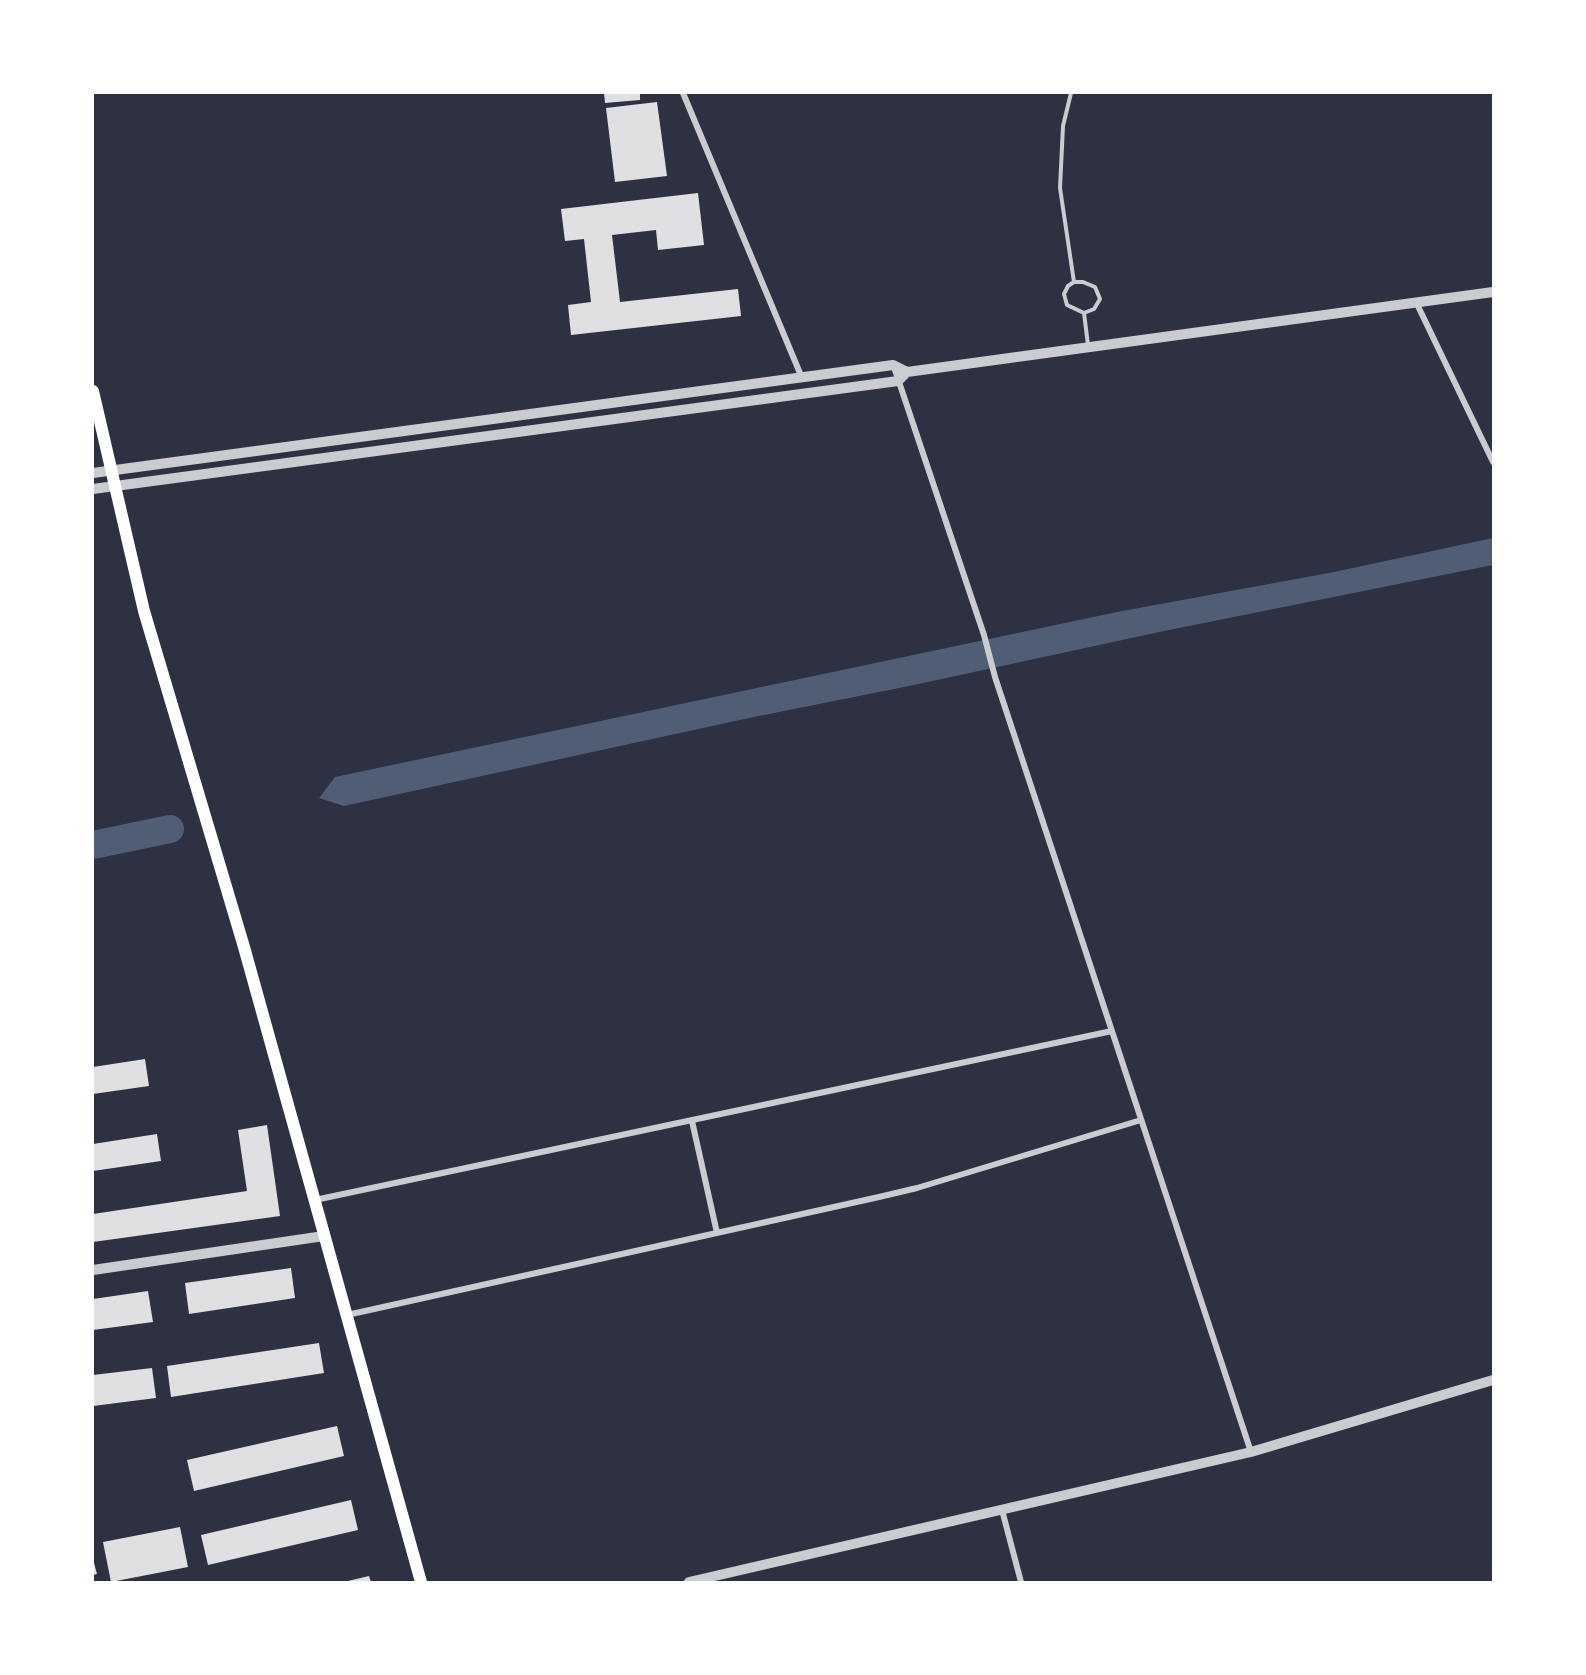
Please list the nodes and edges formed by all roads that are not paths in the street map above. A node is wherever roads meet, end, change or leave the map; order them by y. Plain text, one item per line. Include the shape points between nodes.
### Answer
1 (683, 93) edge
2 (1071, 93) edge
3 (1074, 282) junction
4 (1493, 292) edge
5 (1416, 302) junction
6 (1084, 313) junction
7 (1088, 347) junction
8 (893, 365) junction
9 (907, 372) junction
10 (802, 378) junction
11 (898, 381) junction
12 (93, 390) edge
13 (1493, 462) edge
14 (111, 470) junction
15 (93, 472) edge
16 (115, 486) junction
17 (93, 489) edge
18 (1112, 1031) junction
19 (692, 1120) junction
20 (1141, 1120) junction
21 (315, 1200) junction
22 (717, 1233) junction
23 (324, 1236) junction
24 (93, 1270) edge
25 (347, 1315) junction
26 (1493, 1380) edge
27 (1251, 1452) junction
28 (1002, 1510) junction
29 (421, 1582) edge
30 (689, 1582) edge
31 (1021, 1582) edge

1 - 10 street
2 - 3 lane via 1063,126 1060,188
3 - 6 lane via 1064,294 1067,305
3 - 6 lane via 1095,288 1100,299 1094,309
4 - 5 street
5 - 7 street
5 - 13 street
6 - 7 lane
7 - 9 street
8 - 9 street
8 - 10 street
8 - 11 street
9 - 11 street
10 - 14 street
11 - 16 street
11 - 18 street
12 - 14 main road
14 - 15 street
14 - 16 main road
16 - 17 street
16 - 21 main road via 144,611
18 - 19 street
18 - 20 street
19 - 21 street
19 - 22 street
20 - 22 street via 916,1188
20 - 27 street
21 - 23 main road
22 - 25 street
23 - 24 street
23 - 25 main road
25 - 29 main road
26 - 27 street
27 - 28 street
28 - 30 street
28 - 31 street

